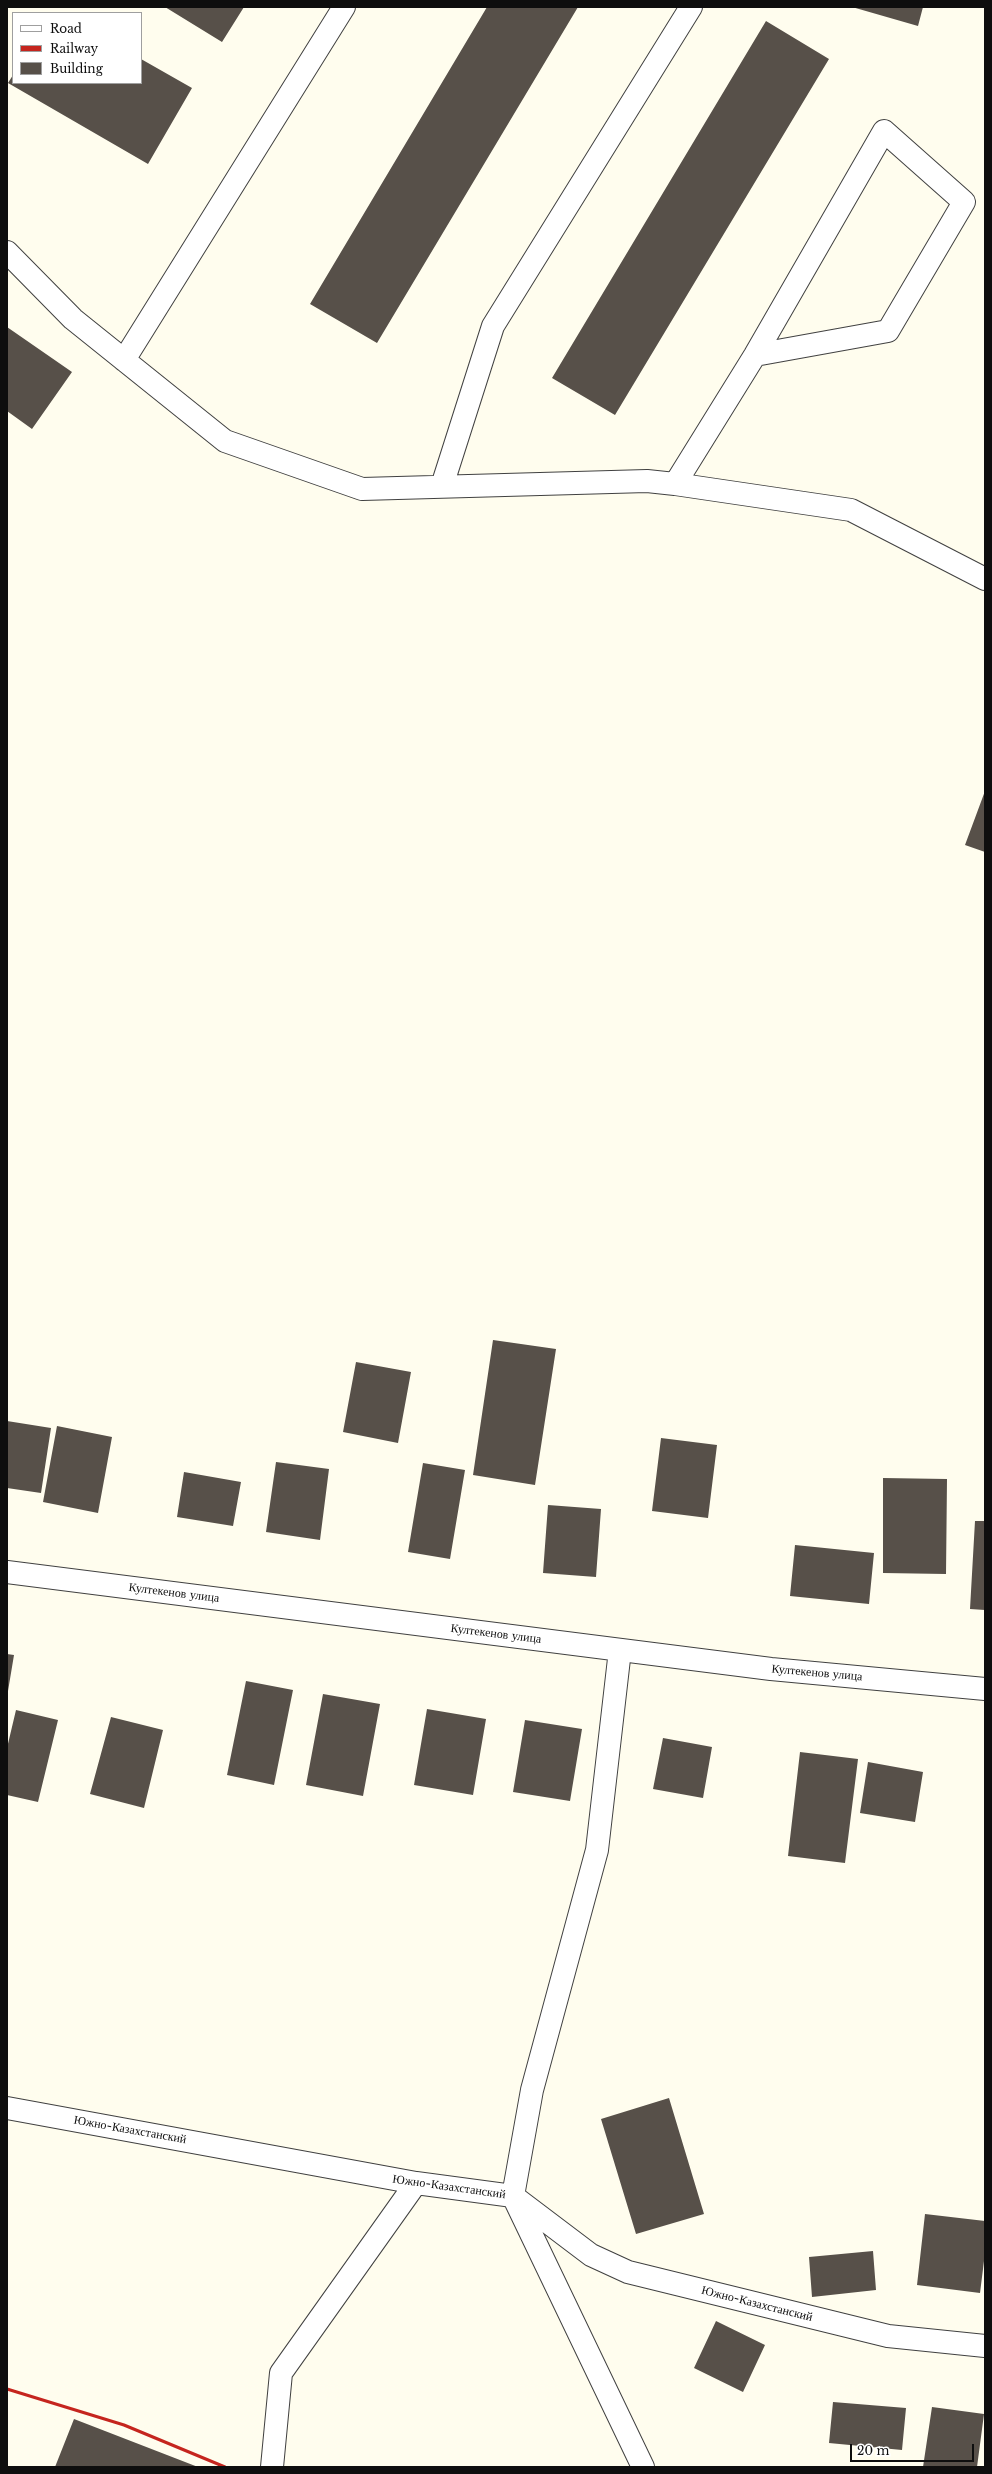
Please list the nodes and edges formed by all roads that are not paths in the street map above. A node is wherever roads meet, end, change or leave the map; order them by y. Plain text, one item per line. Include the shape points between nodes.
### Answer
1 (344, 7) edge
2 (690, 7) edge
3 (7, 252) edge
4 (755, 355) junction
5 (124, 360) junction
6 (675, 484) junction
7 (442, 486) junction
8 (985, 579) edge
9 (7, 1572) edge
10 (620, 1650) junction
11 (985, 1689) edge
12 (7, 2108) edge
13 (416, 2184) junction
14 (513, 2196) junction
15 (985, 2346) edge
16 (272, 2467) edge
17 (643, 2467) edge

1 - 5 street
2 - 7 street via 493,326
3 - 5 street via 74,320
4 - 4 street via 884,131 964,202 888,331
4 - 6 street
5 - 7 street via 225,441 362,489
6 - 7 street via 647,481
6 - 8 street via 851,510
9 - 10 street, Култекенов улица
10 - 11 street, Култекенов улица via 771,1669
10 - 14 street via 597,1850 532,2090
12 - 13 street, Южно-Казахстанский
13 - 14 street, Южно-Казахстанский
13 - 16 street via 281,2373
14 - 15 street, Южно-Казахстанский via 590,2256 628,2272 888,2336
14 - 17 street

